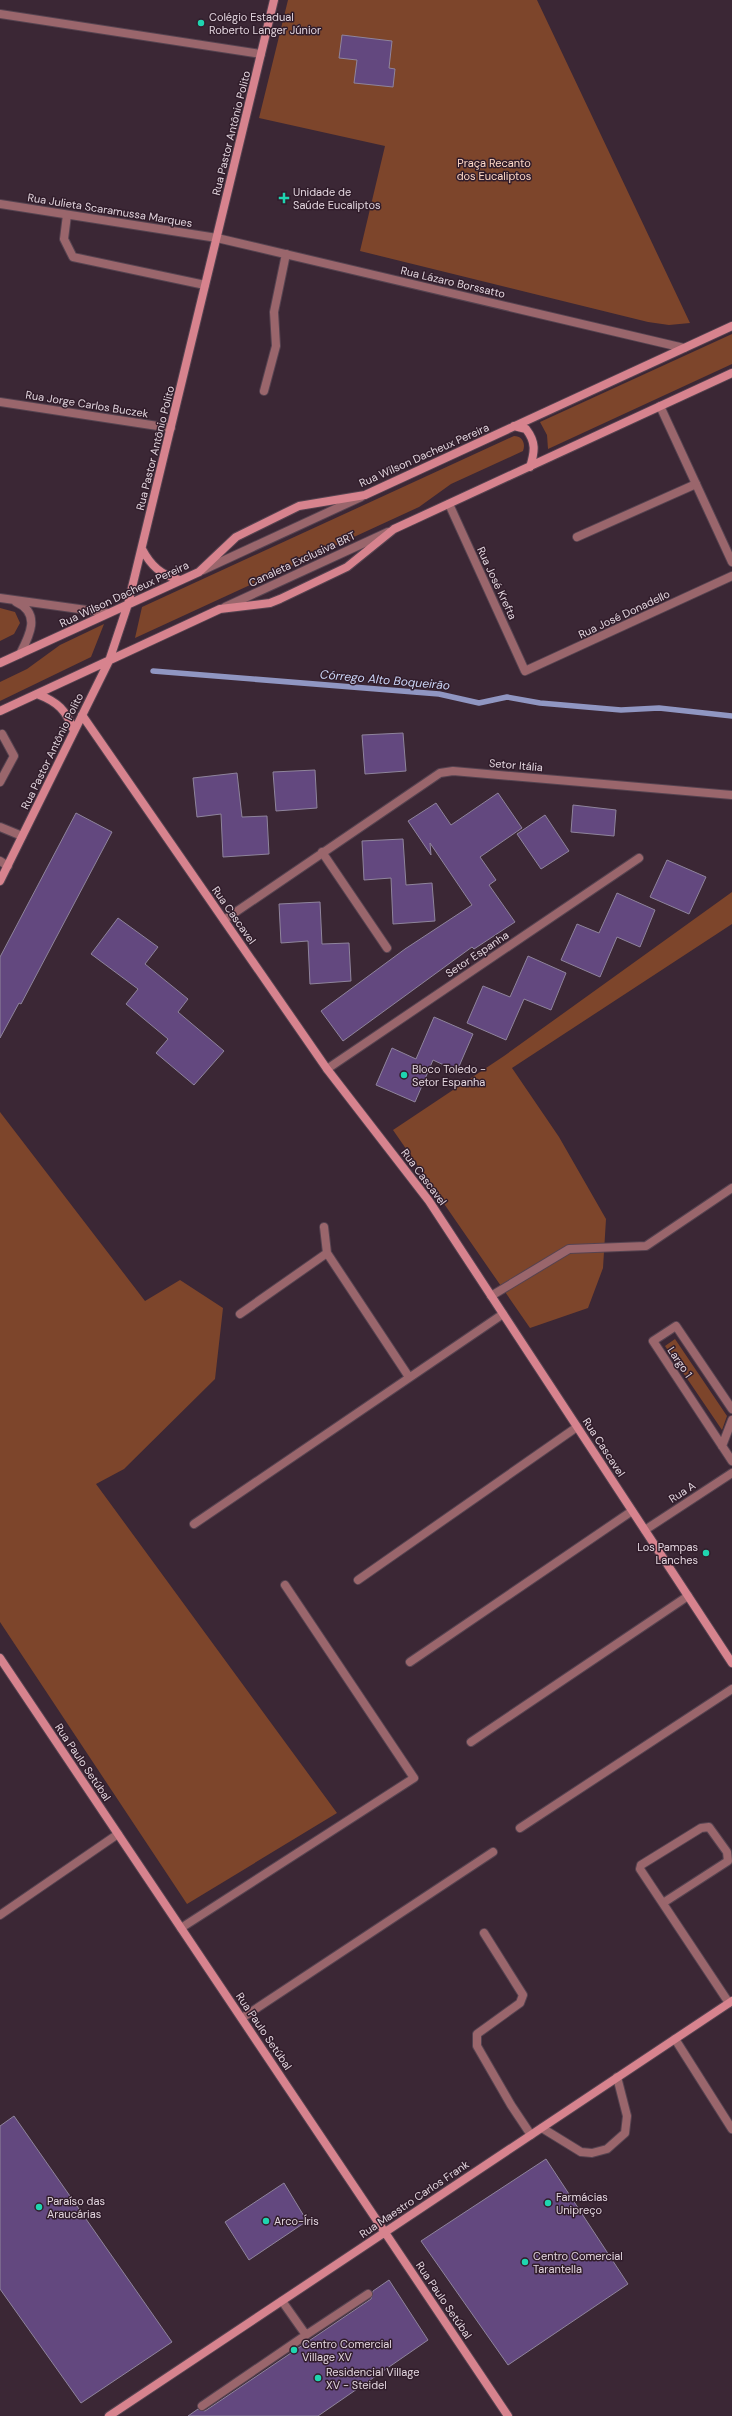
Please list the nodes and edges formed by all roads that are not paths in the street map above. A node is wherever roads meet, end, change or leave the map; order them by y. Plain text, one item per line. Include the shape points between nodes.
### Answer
1 (274, 0) edge
2 (0, 14) edge
3 (261, 54) junction
4 (0, 204) edge
5 (67, 214) junction
6 (217, 238) junction
7 (286, 254) junction
8 (206, 285) junction
9 (732, 326) edge
10 (684, 348) junction
11 (732, 373) edge
12 (264, 391) dead end
13 (0, 402) edge
14 (660, 406) junction
15 (514, 426) junction
16 (171, 428) junction
17 (530, 466) junction
18 (696, 484) junction
19 (365, 495) junction
20 (449, 504) junction
21 (394, 529) junction
22 (577, 537) dead end
23 (142, 549) junction
24 (732, 562) edge
25 (199, 572) junction
26 (732, 576) edge
27 (180, 580) junction
28 (0, 598) edge
29 (10, 599) junction
30 (128, 604) junction
31 (220, 609) junction
32 (108, 613) junction
33 (20, 654) junction
34 (109, 661) junction
35 (0, 663) edge
36 (525, 671) joint
37 (37, 694) junction
38 (0, 711) edge
39 (82, 715) junction
40 (74, 731) junction
41 (0, 735) edge
42 (0, 782) edge
43 (732, 795) edge
44 (0, 827) edge
45 (22, 836) junction
46 (322, 852) junction
47 (639, 858) dead end
48 (4, 864) edge
49 (0, 881) edge
50 (224, 920) junction
51 (387, 948) dead end
52 (327, 1069) junction
53 (732, 1188) edge
54 (324, 1228) dead end
55 (328, 1253) junction
56 (491, 1296) junction
57 (240, 1314) dead end
58 (503, 1314) junction
59 (409, 1377) junction
60 (732, 1409) edge
61 (732, 1420) edge
62 (577, 1426) junction
63 (722, 1446) junction
64 (732, 1461) edge
65 (732, 1473) edge
66 (632, 1511) junction
67 (194, 1524) dead end
68 (645, 1530) junction
69 (358, 1580) dead end
70 (285, 1585) dead end
71 (688, 1596) junction
72 (0, 1658) edge
73 (410, 1662) dead end
74 (732, 1663) edge
75 (732, 1690) edge
76 (471, 1742) dead end
77 (520, 1828) dead end
78 (118, 1834) junction
79 (493, 1852) dead end
80 (663, 1903) junction
81 (0, 1915) edge
82 (181, 1928) junction
83 (484, 1933) dead end
84 (731, 2002) edge
85 (242, 2018) junction
86 (675, 2039) junction
87 (617, 2077) junction
88 (542, 2128) junction
89 (732, 2129) edge
90 (531, 2135) junction
91 (385, 2232) junction
92 (368, 2294) dead end
93 (282, 2301) junction
94 (306, 2334) junction
95 (202, 2406) dead end
96 (109, 2416) edge
97 (508, 2416) edge

1 - 3 main road, Rua Pastor Antônio Polito
2 - 3 street
3 - 6 main road, Rua Pastor Antônio Polito
4 - 5 street, Rua Julieta Scaramussa Marques
5 - 6 street, Rua Julieta Scaramussa Marques
5 - 8 street via 64,239 73,257
6 - 7 street, Rua Lázaro Borssatto
6 - 8 main road, Rua Pastor Antônio Polito
7 - 10 street, Rua Lázaro Borssatto
7 - 12 street via 274,312 276,346
8 - 16 main road, Rua Pastor Antônio Polito
9 - 10 main road, Rua Wilson Dacheux Pereira
10 - 15 main road, Rua Wilson Dacheux Pereira
11 - 14 main road
13 - 16 street, Rua Jorge Carlos Buczek
14 - 17 main road
14 - 18 street
15 - 17 main road via 526,429 533,438 535,450
15 - 19 main road, Rua Wilson Dacheux Pereira
16 - 23 main road, Rua Pastor Antônio Polito
17 - 20 main road
18 - 22 street
18 - 24 street
19 - 25 street
19 - 25 main road, Rua Wilson Dacheux Pereira via 299,506 236,537
20 - 21 main road
20 - 36 street, Rua José Krefta
21 - 31 street, Canaleta Exclusiva BRT
21 - 31 main road via 347,567 280,599 265,604
23 - 27 main road via 156,570
23 - 30 main road, Rua Pastor Antônio Polito
25 - 27 main road, Rua Wilson Dacheux Pereira
26 - 36 street, Rua José Donadello
27 - 30 main road, Rua Wilson Dacheux Pereira
28 - 29 street
29 - 32 street
29 - 33 street via 25,606 32,621 30,637
30 - 32 main road, Rua Wilson Dacheux Pereira
30 - 34 main road, Rua Pastor Antônio Polito
31 - 34 main road
32 - 33 main road, Rua Wilson Dacheux Pereira
33 - 35 main road, Rua Wilson Dacheux Pereira
34 - 37 main road
34 - 39 main road, Rua Pastor Antônio Polito
37 - 38 main road
37 - 40 main road via 62,707
39 - 40 main road, Rua Pastor Antônio Polito
39 - 50 main road, Rua Cascavel
40 - 45 main road, Rua Pastor Antônio Polito
41 - 42 street via 2,734 14,756
43 - 46 street, Setor Itália via 453,771 440,773 427,780
44 - 45 street
45 - 48 main road, Rua Pastor Antônio Polito
46 - 50 street, Setor Itália
46 - 51 street
47 - 52 street, Setor Espanha
48 - 49 main road, Rua Pastor Antônio Polito
50 - 52 main road, Rua Cascavel
52 - 56 main road, Rua Cascavel via 429,1201
53 - 56 street via 646,1246 569,1248
54 - 55 street
55 - 57 street
55 - 59 street
56 - 58 main road, Rua Cascavel
58 - 59 street
58 - 62 main road, Rua Cascavel
59 - 67 street
60 - 63 street, Largo 1 via 676,1326 653,1341
61 - 63 street
62 - 66 main road, Rua Cascavel
62 - 69 street
63 - 64 street, Largo 1
65 - 68 street, Rua A
66 - 68 main road, Rua Cascavel
66 - 73 street
68 - 71 main road, Rua Cascavel
70 - 82 street via 414,1778
71 - 74 main road, Rua Cascavel
71 - 76 street
72 - 78 main road, Rua Paulo Setúbal
75 - 77 street
78 - 81 street
78 - 82 main road, Rua Paulo Setúbal
79 - 85 street
80 - 80 street via 728,1861 727,1852 709,1827 701,1828 641,1865 640,1871
80 - 84 street
82 - 85 main road, Rua Paulo Setúbal
83 - 90 street via 523,1995 520,2003 477,2034 477,2046
84 - 86 main road, Rua Maestro Carlos Frank
85 - 91 main road, Rua Paulo Setúbal
86 - 87 main road, Rua Maestro Carlos Frank
86 - 89 street
87 - 88 main road, Rua Maestro Carlos Frank
87 - 88 street via 627,2116 625,2132 607,2149 592,2154 581,2152
88 - 90 main road, Rua Maestro Carlos Frank
90 - 91 main road, Rua Maestro Carlos Frank
91 - 93 main road, Rua Maestro Carlos Frank
91 - 97 main road, Rua Paulo Setúbal
92 - 94 street
93 - 94 street
93 - 96 main road, Rua Maestro Carlos Frank
94 - 95 street

